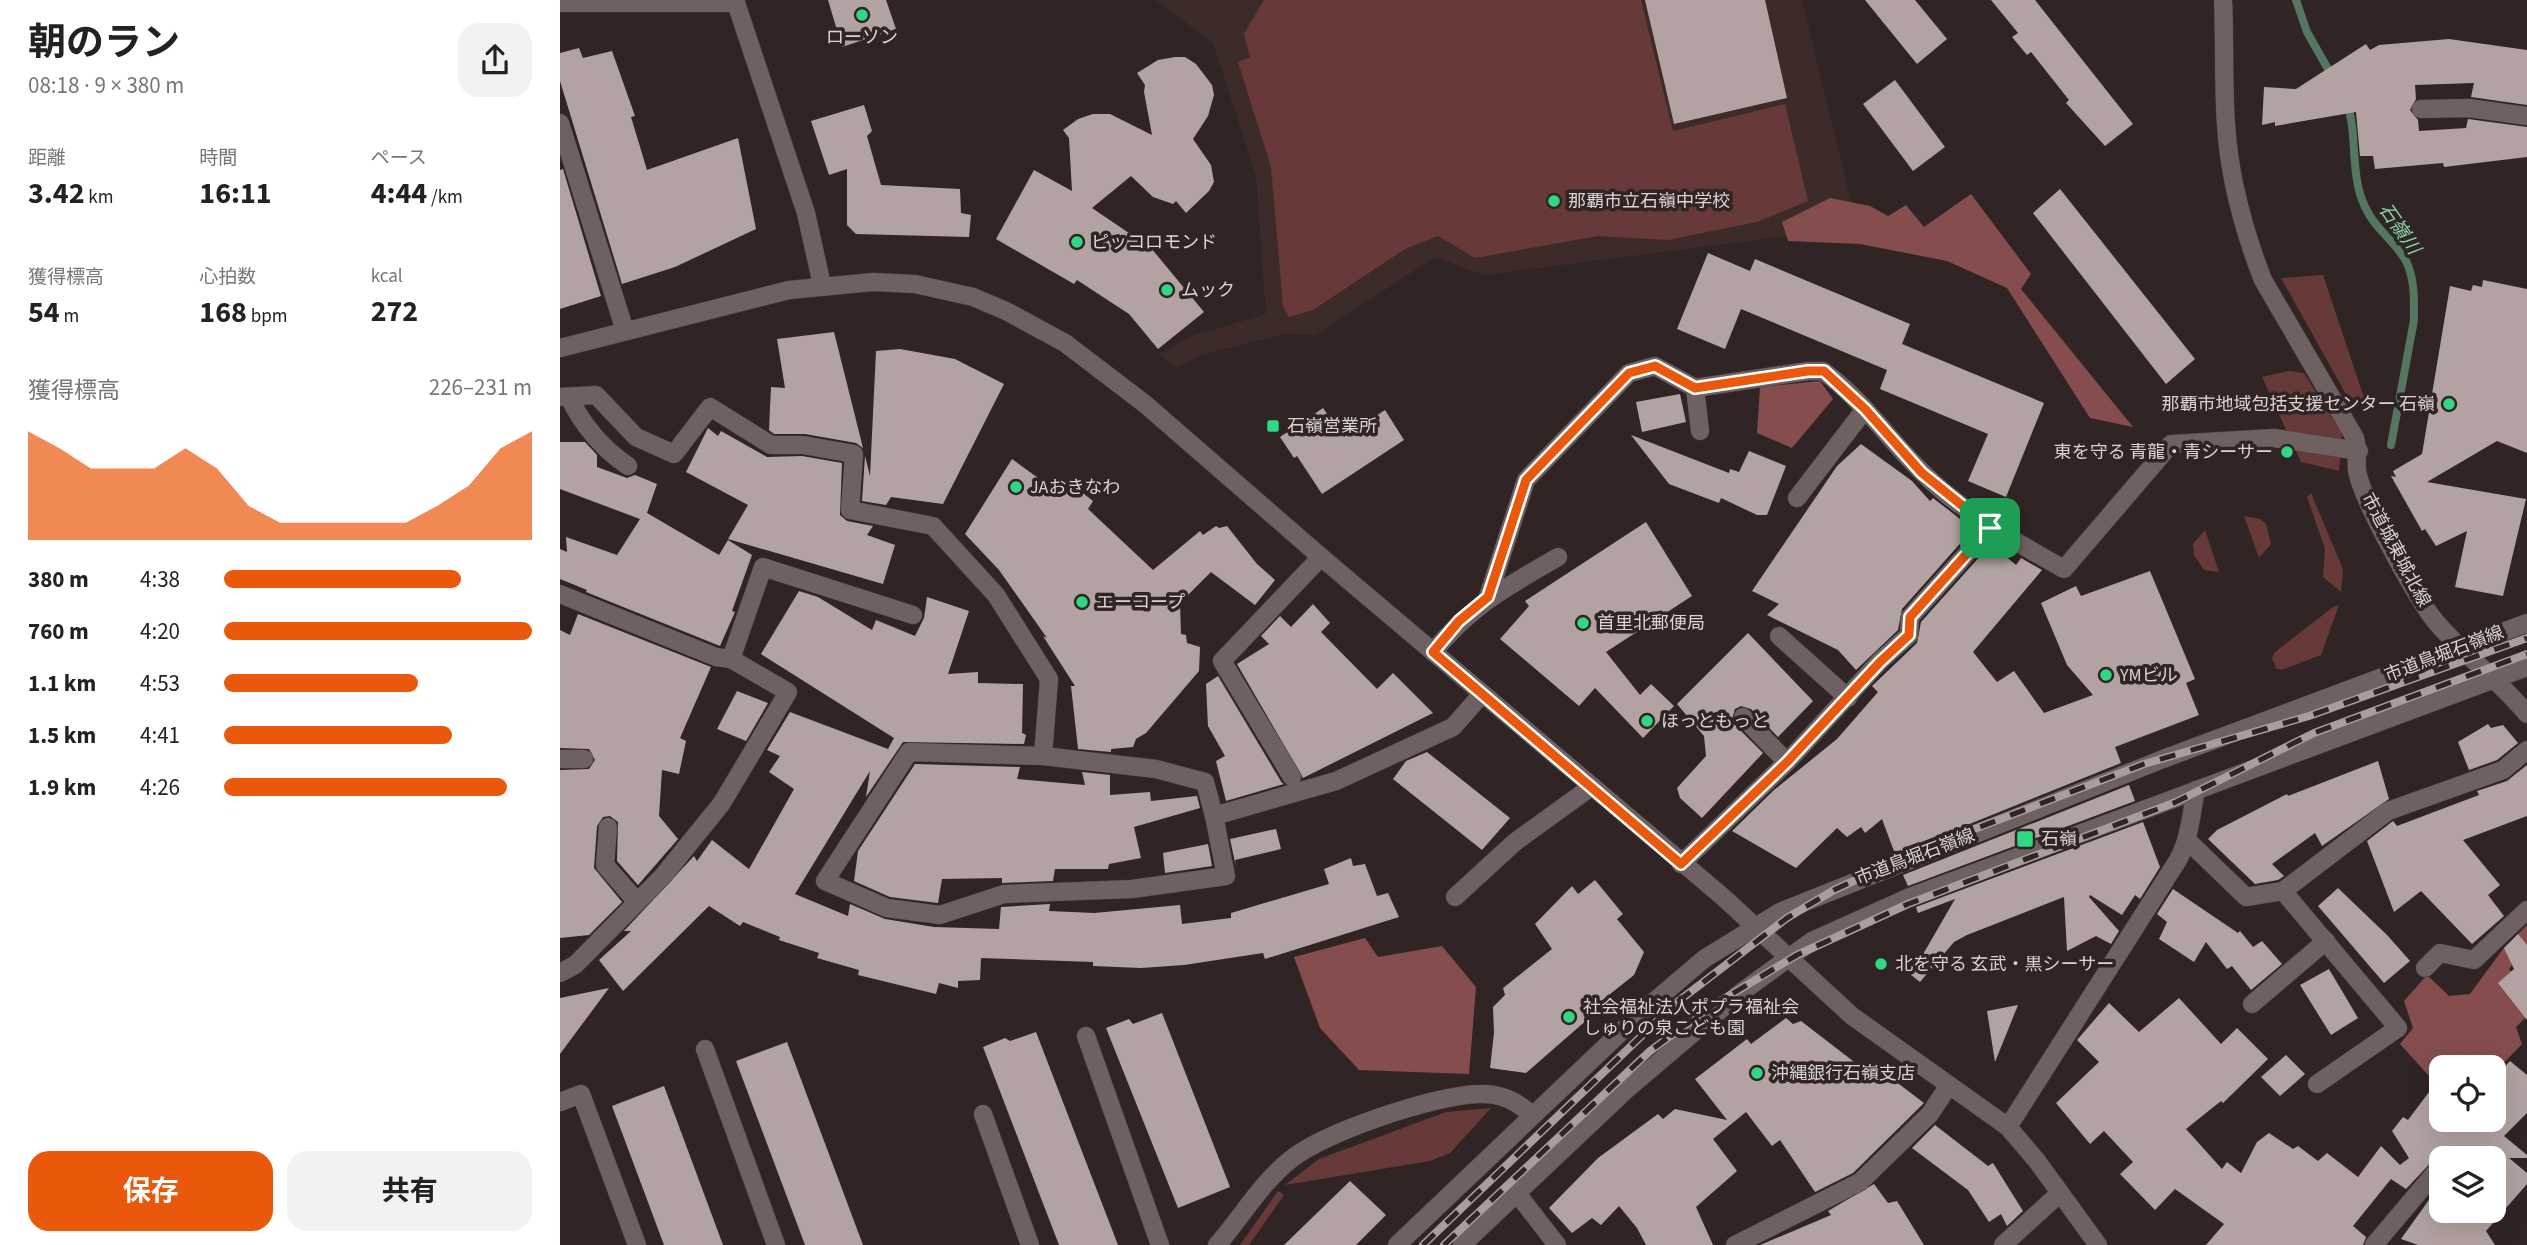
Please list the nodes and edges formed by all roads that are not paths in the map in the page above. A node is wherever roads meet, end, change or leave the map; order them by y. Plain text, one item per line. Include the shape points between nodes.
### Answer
1 (2223, 0) edge
2 (735, 2) edge
3 (560, 3) edge
4 (2421, 109) dead end
5 (2527, 116) edge
6 (560, 123) edge
7 (822, 285) junction
8 (625, 331) junction
9 (560, 348) edge
10 (1695, 388) junction
11 (565, 397) edge
12 (1865, 409) junction
13 (1700, 431) dead end
14 (2359, 451) junction
15 (628, 466) dead end
16 (1797, 498) dead end
17 (1990, 528) junction
18 (1321, 557) junction
19 (1558, 557) dead end
20 (560, 594) edge
21 (1488, 597) junction
22 (914, 615) dead end
23 (2527, 623) edge
24 (1779, 636) dead end
25 (2459, 648) junction
26 (1433, 652) junction
27 (731, 659) junction
28 (2527, 667) edge
29 (2496, 678) junction
30 (1482, 694) junction
31 (1848, 698) junction
32 (2527, 714) edge
33 (1743, 717) dead end
34 (2527, 750) edge
35 (1043, 756) junction
36 (584, 759) dead end
37 (560, 760) edge
38 (1787, 762) junction
39 (1292, 777) dead end
40 (1591, 787) junction
41 (2196, 790) junction
42 (1214, 816) junction
43 (608, 827) dead end
44 (2188, 841) junction
45 (1681, 864) junction
46 (2283, 891) junction
47 (1455, 897) dead end
48 (637, 902) junction
49 (2527, 910) edge
50 (1755, 926) junction
51 (2326, 942) junction
52 (1788, 956) junction
53 (2425, 968) dead end
54 (560, 973) edge
55 (2252, 1004) dead end
56 (1086, 1036) dead end
57 (705, 1049) dead end
58 (2317, 1084) dead end
59 (1949, 1086) junction
60 (560, 1102) edge
61 (983, 1114) dead end
62 (1531, 1115) junction
63 (2008, 1127) junction
64 (2429, 1180) edge
65 (1516, 1192) junction
66 (2060, 1192) junction
67 (636, 1245) edge
68 (776, 1245) edge
69 (1030, 1245) edge
70 (1160, 1245) edge
71 (1217, 1245) edge
72 (1397, 1245) edge
73 (1462, 1245) edge
74 (1556, 1245) edge
75 (1735, 1245) edge
76 (2003, 1245) edge
77 (2098, 1245) edge
78 (2374, 1245) edge

1 - 14 street, 市道城東城北線 via 2226,124 2253,253 2263,280 2356,438
2 - 3 street
2 - 7 street via 806,213
4 - 5 street via 2469,107
6 - 8 street
7 - 8 street
7 - 18 street via 895,282 942,289 973,297 1036,326 1145,404
8 - 9 street
10 - 12 street via 1824,371
10 - 13 street
10 - 21 street via 1655,366 1629,373 1612,388 1526,480
11 - 15 street via 612,456
11 - 35 street via 596,395 636,437 674,454 710,407 771,444 854,454 850,510 933,526 996,595 1049,679
12 - 16 street
12 - 17 street via 1922,473
14 - 17 street via 2274,438 2171,443 2064,569
14 - 25 street, 市道城東城北線 via 2357,469 2363,491 2415,592
17 - 31 street via 1910,617 1909,635
18 - 26 street
18 - 39 street via 1222,661
19 - 21 street
20 - 27 street
21 - 26 street via 1459,621
22 - 27 street via 763,567
23 - 25 street, 市道鳥堀石嶺線
24 - 31 street
25 - 29 street, 市道城東城北線
25 - 50 street, 市道鳥堀石嶺線 via 1821,893
26 - 30 street
27 - 48 street via 788,692 722,803
28 - 29 street, 市道鳥堀石嶺線
29 - 32 street, 市道城東城北線
29 - 41 street, 市道鳥堀石嶺線
30 - 40 street
30 - 42 street via 1453,727 1336,781
31 - 38 street
33 - 38 street
34 - 46 street via 2503,770 2388,811
35 - 42 street via 1156,769 1205,782
35 - 42 street via 909,752 825,881 887,908 940,915 1004,894 1132,889 1226,876
36 - 37 street
38 - 45 street
40 - 45 street
40 - 47 street via 1515,842
41 - 44 street
41 - 52 street, 市道鳥堀石嶺線 via 1910,897
43 - 48 street via 606,865
44 - 46 street via 2246,897
44 - 63 street
45 - 50 street
46 - 51 street
48 - 54 street via 575,965
49 - 53 street via 2474,960 2440,953
50 - 52 street
50 - 62 street, 市道鳥堀石嶺線 via 1694,967
51 - 55 street
51 - 58 street via 2398,1028
52 - 59 street via 1852,1016
52 - 65 street, 市道鳥堀石嶺線 via 1635,1082
56 - 70 street
57 - 68 street
59 - 63 street
59 - 75 street via 1930,1114 1860,1182
60 - 67 street via 581,1094
61 - 69 street
62 - 71 street via 1514,1099 1482,1093 1450,1097 1332,1137 1292,1158 1263,1185
62 - 72 street, 市道鳥堀石嶺線
63 - 66 street
64 - 78 street
65 - 73 street, 市道鳥堀石嶺線
65 - 74 street
66 - 76 street
66 - 77 street

